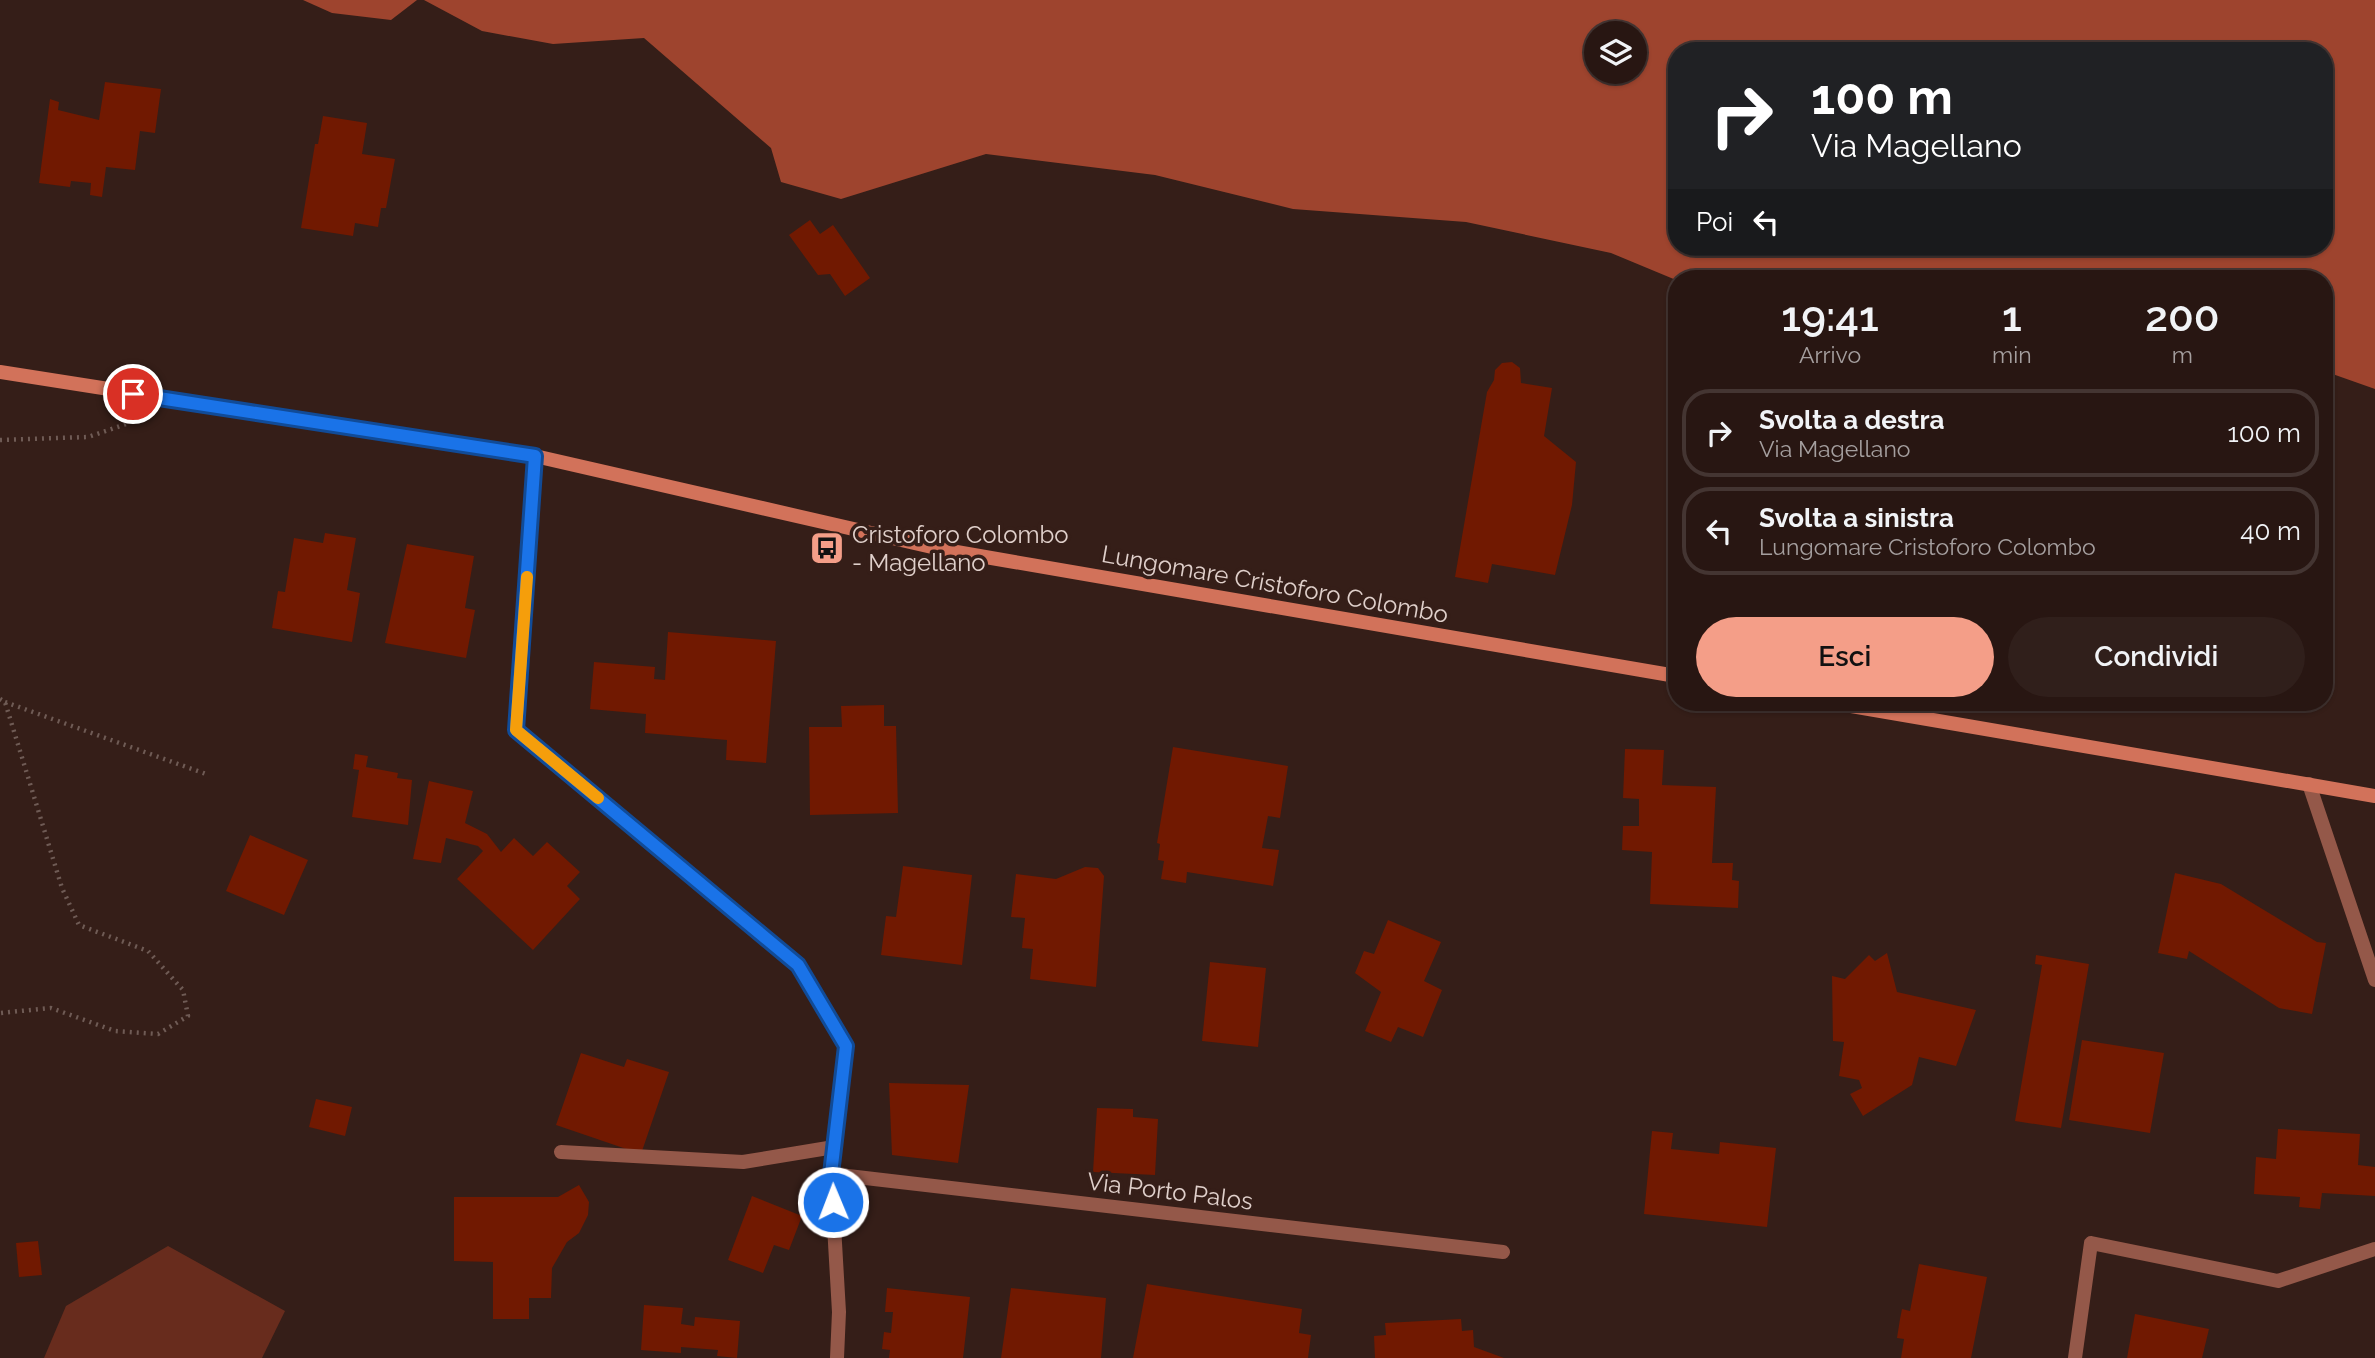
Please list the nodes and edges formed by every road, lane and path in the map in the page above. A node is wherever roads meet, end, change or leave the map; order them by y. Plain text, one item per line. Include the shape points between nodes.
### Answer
1 (0, 372) edge
2 (137, 420) dead end
3 (0, 440) edge
4 (535, 456) junction
5 (1668, 675) edge
6 (2, 701) edge
7 (1881, 711) edge
8 (206, 774) dead end
9 (2309, 784) junction
10 (2375, 796) edge
11 (2375, 980) edge
12 (0, 1013) edge
13 (834, 1147) junction
14 (561, 1152) dead end
15 (831, 1174) junction
16 (2375, 1249) edge
17 (1503, 1252) dead end
18 (837, 1358) edge
19 (2075, 1358) edge

1 - 4 main road, Lungomare Cristoforo Colombo
2 - 3 path via 88,437
4 - 5 main road, Lungomare Cristoforo Colombo via 944,550
4 - 13 street via 516,730 798,965 846,1046
6 - 8 path
6 - 12 path via 57,875 79,925 148,951 183,990 188,1016 158,1034 115,1031 51,1008
7 - 9 main road
9 - 10 main road
9 - 11 street
13 - 14 street via 743,1162
13 - 15 street
15 - 17 street, Via Porto Palos
15 - 18 street
16 - 19 street via 2278,1281 2091,1243

